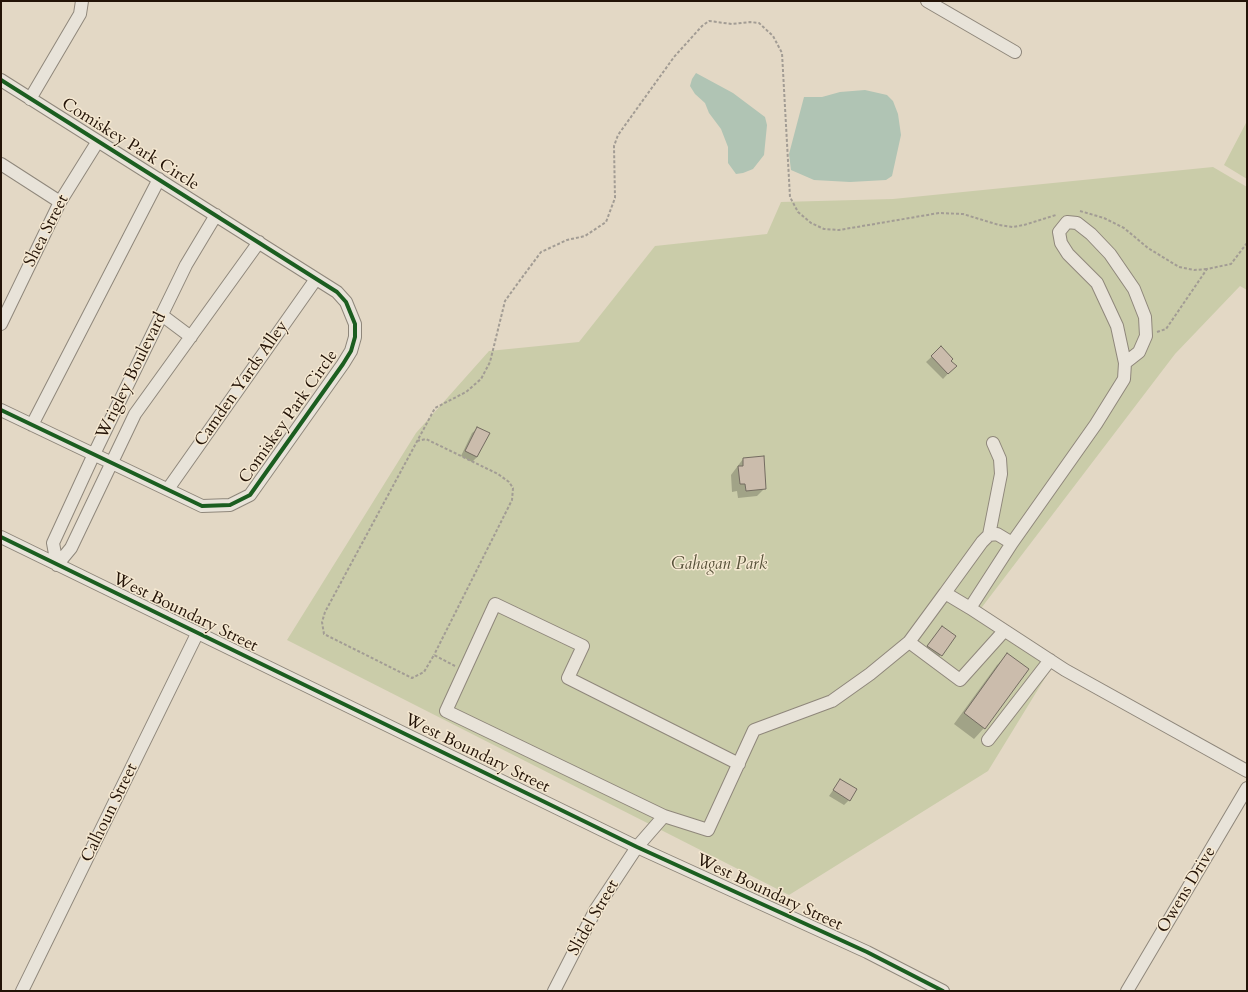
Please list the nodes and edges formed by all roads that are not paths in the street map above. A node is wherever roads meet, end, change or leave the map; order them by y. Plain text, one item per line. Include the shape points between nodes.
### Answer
1 (82, 1) edge
2 (927, 1) edge
3 (1015, 52) dead end
4 (1, 80) edge
5 (30, 98) junction
6 (98, 141) junction
7 (1, 164) edge
8 (159, 179) junction
9 (60, 202) junction
10 (216, 215) junction
11 (258, 242) junction
12 (316, 279) junction
13 (162, 316) junction
14 (1, 324) edge
15 (191, 337) junction
16 (1125, 363) junction
17 (1, 410) edge
18 (32, 425) junction
19 (993, 443) dead end
20 (94, 454) junction
21 (111, 462) junction
22 (168, 490) junction
23 (989, 535) junction
24 (1, 537) edge
25 (1012, 543) junction
26 (57, 565) junction
27 (946, 594) junction
28 (970, 608) junction
29 (1004, 631) junction
30 (197, 634) junction
31 (909, 642) junction
32 (1050, 660) junction
33 (988, 740) dead end
34 (739, 764) junction
35 (1247, 771) edge
36 (1247, 788) edge
37 (664, 816) junction
38 (637, 847) junction
39 (922, 986) edge
40 (22, 991) edge
41 (554, 991) edge
42 (943, 991) edge
43 (1127, 991) edge

1 - 5 street via 80,14
2 - 3 street
4 - 5 street, Comiskey Park Circle
5 - 6 street, Comiskey Park Circle
6 - 8 street, Comiskey Park Circle
6 - 9 street, Shea Street
7 - 9 street
8 - 10 street, Comiskey Park Circle
8 - 18 street
9 - 14 street, Shea Street
10 - 11 street, Comiskey Park Circle
10 - 13 street, Wrigley Boulevard via 186,265
11 - 12 street, Comiskey Park Circle
11 - 15 street, Wrigley Boulevard
12 - 22 street, Camden Yards Alley
12 - 22 street, Comiskey Park Circle via 337,292 346,302 355,324 351,351 343,364 250,495 230,505 202,506
13 - 15 street
13 - 20 street, Wrigley Boulevard
15 - 21 street, Wrigley Boulevard via 135,414
16 - 16 street via 1117,326 1097,283 1068,254 1061,243 1058,232 1067,222 1077,223 1110,254 1134,289 1145,317 1146,336 1140,352
16 - 25 street via 1124,379 1096,424
17 - 18 street, Comiskey Park Circle
18 - 20 street, Comiskey Park Circle
19 - 23 street via 1000,459 1001,474
20 - 21 street, Comiskey Park Circle
20 - 26 street, Wrigley Boulevard via 53,543
21 - 22 street, Comiskey Park Circle
21 - 26 street, Wrigley Boulevard via 71,548
23 - 25 street via 997,534
23 - 27 street
24 - 26 street, West Boundary Street
25 - 28 street
26 - 30 street, West Boundary Street
27 - 28 street
27 - 31 street
28 - 29 street
29 - 31 street via 960,680
29 - 32 street
30 - 38 street, West Boundary Street
30 - 40 street, Calhoun Street
31 - 34 street via 832,701 754,730
32 - 33 street
32 - 35 street
34 - 37 street via 708,830
34 - 37 street via 568,678 583,646 496,604 446,711
36 - 43 street, Owens Drive
37 - 38 street, Slidel Street
38 - 39 street, West Boundary Street via 866,952
38 - 41 street, Slidel Street via 596,908
39 - 42 street, West Boundary Street

